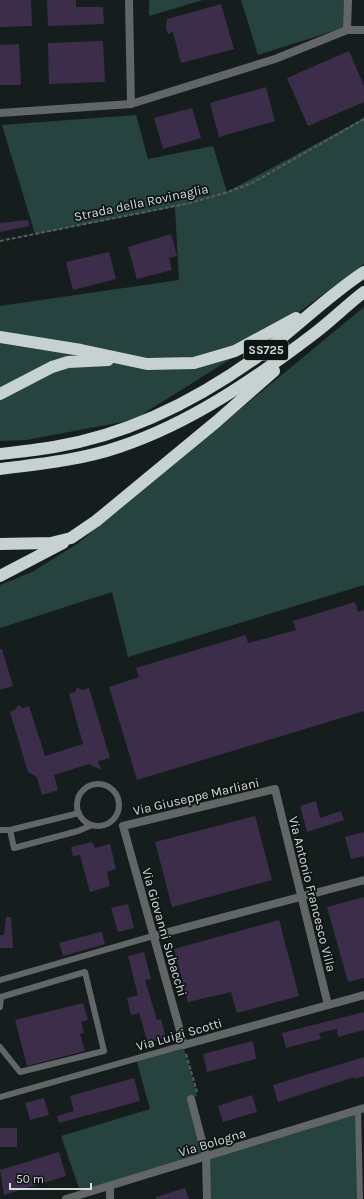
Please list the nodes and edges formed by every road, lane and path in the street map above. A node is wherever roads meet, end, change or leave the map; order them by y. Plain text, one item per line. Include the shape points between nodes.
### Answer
1 (128, 0) edge
2 (348, 0) edge
3 (347, 30) junction
4 (364, 30) edge
5 (132, 104) junction
6 (0, 113) edge
7 (364, 119) edge
8 (0, 241) edge
9 (364, 272) edge
10 (344, 286) junction
11 (364, 292) edge
12 (317, 332) junction
13 (0, 337) edge
14 (120, 359) junction
15 (0, 394) edge
16 (0, 454) edge
17 (0, 468) edge
18 (71, 538) junction
19 (0, 544) edge
20 (0, 576) edge
21 (275, 789) joint
22 (79, 813) junction
23 (92, 825) junction
24 (123, 826) joint
25 (0, 830) edge
26 (10, 830) junction
27 (364, 880) edge
28 (302, 897) junction
29 (153, 936) junction
30 (0, 980) edge
31 (364, 996) edge
32 (328, 1005) junction
33 (0, 1008) edge
34 (184, 1045) junction
35 (0, 1047) edge
36 (0, 1096) edge
37 (192, 1099) joint
38 (361, 1109) edge
39 (206, 1156) junction
40 (110, 1186) junction
41 (66, 1199) edge
42 (110, 1199) edge
43 (207, 1199) edge
44 (360, 1199) edge

1 - 5 street
2 - 3 street
3 - 4 street
3 - 5 street via 275,59
5 - 6 street
7 - 8 path, Strada della Rovinaglia via 252,183 225,193 190,203
9 - 10 highway, SS725
10 - 14 highway via 279,329 235,351 194,363 147,364
10 - 16 highway, SS725 via 300,324 257,356 199,394 158,415 109,434 55,447
11 - 12 highway, SS725
12 - 17 highway, SS725 via 212,405 165,428 112,449 60,462
12 - 18 highway via 216,422
13 - 14 highway
14 - 15 highway via 68,362 52,367
18 - 19 highway via 51,544
18 - 20 highway
21 - 24 street, Via Giuseppe Marliani
21 - 28 street, Via Antonio Francesco Villa
22 - 23 lane
22 - 23 lane via 78,799 86,788 99,784 112,789 119,802 116,815 106,824
22 - 26 lane
23 - 26 lane via 14,848
24 - 29 street, Via Giovanni Subacchi
25 - 26 lane
27 - 28 street
28 - 29 street
28 - 32 street, Via Antonio Francesco Villa
29 - 30 lane
29 - 34 street, Via Giovanni Subacchi
31 - 32 street, Via Luigi Scotti
32 - 34 street, Via Luigi Scotti
33 - 35 lane via 1,997 85,972 104,1051 20,1072
34 - 36 lane, Via Luigi Scotti
34 - 37 path via 198,1097
37 - 39 street
38 - 39 street, Via Bologna
38 - 44 lane
39 - 40 street, Via Bologna
39 - 43 street
40 - 41 street, Via Bologna
40 - 42 street

